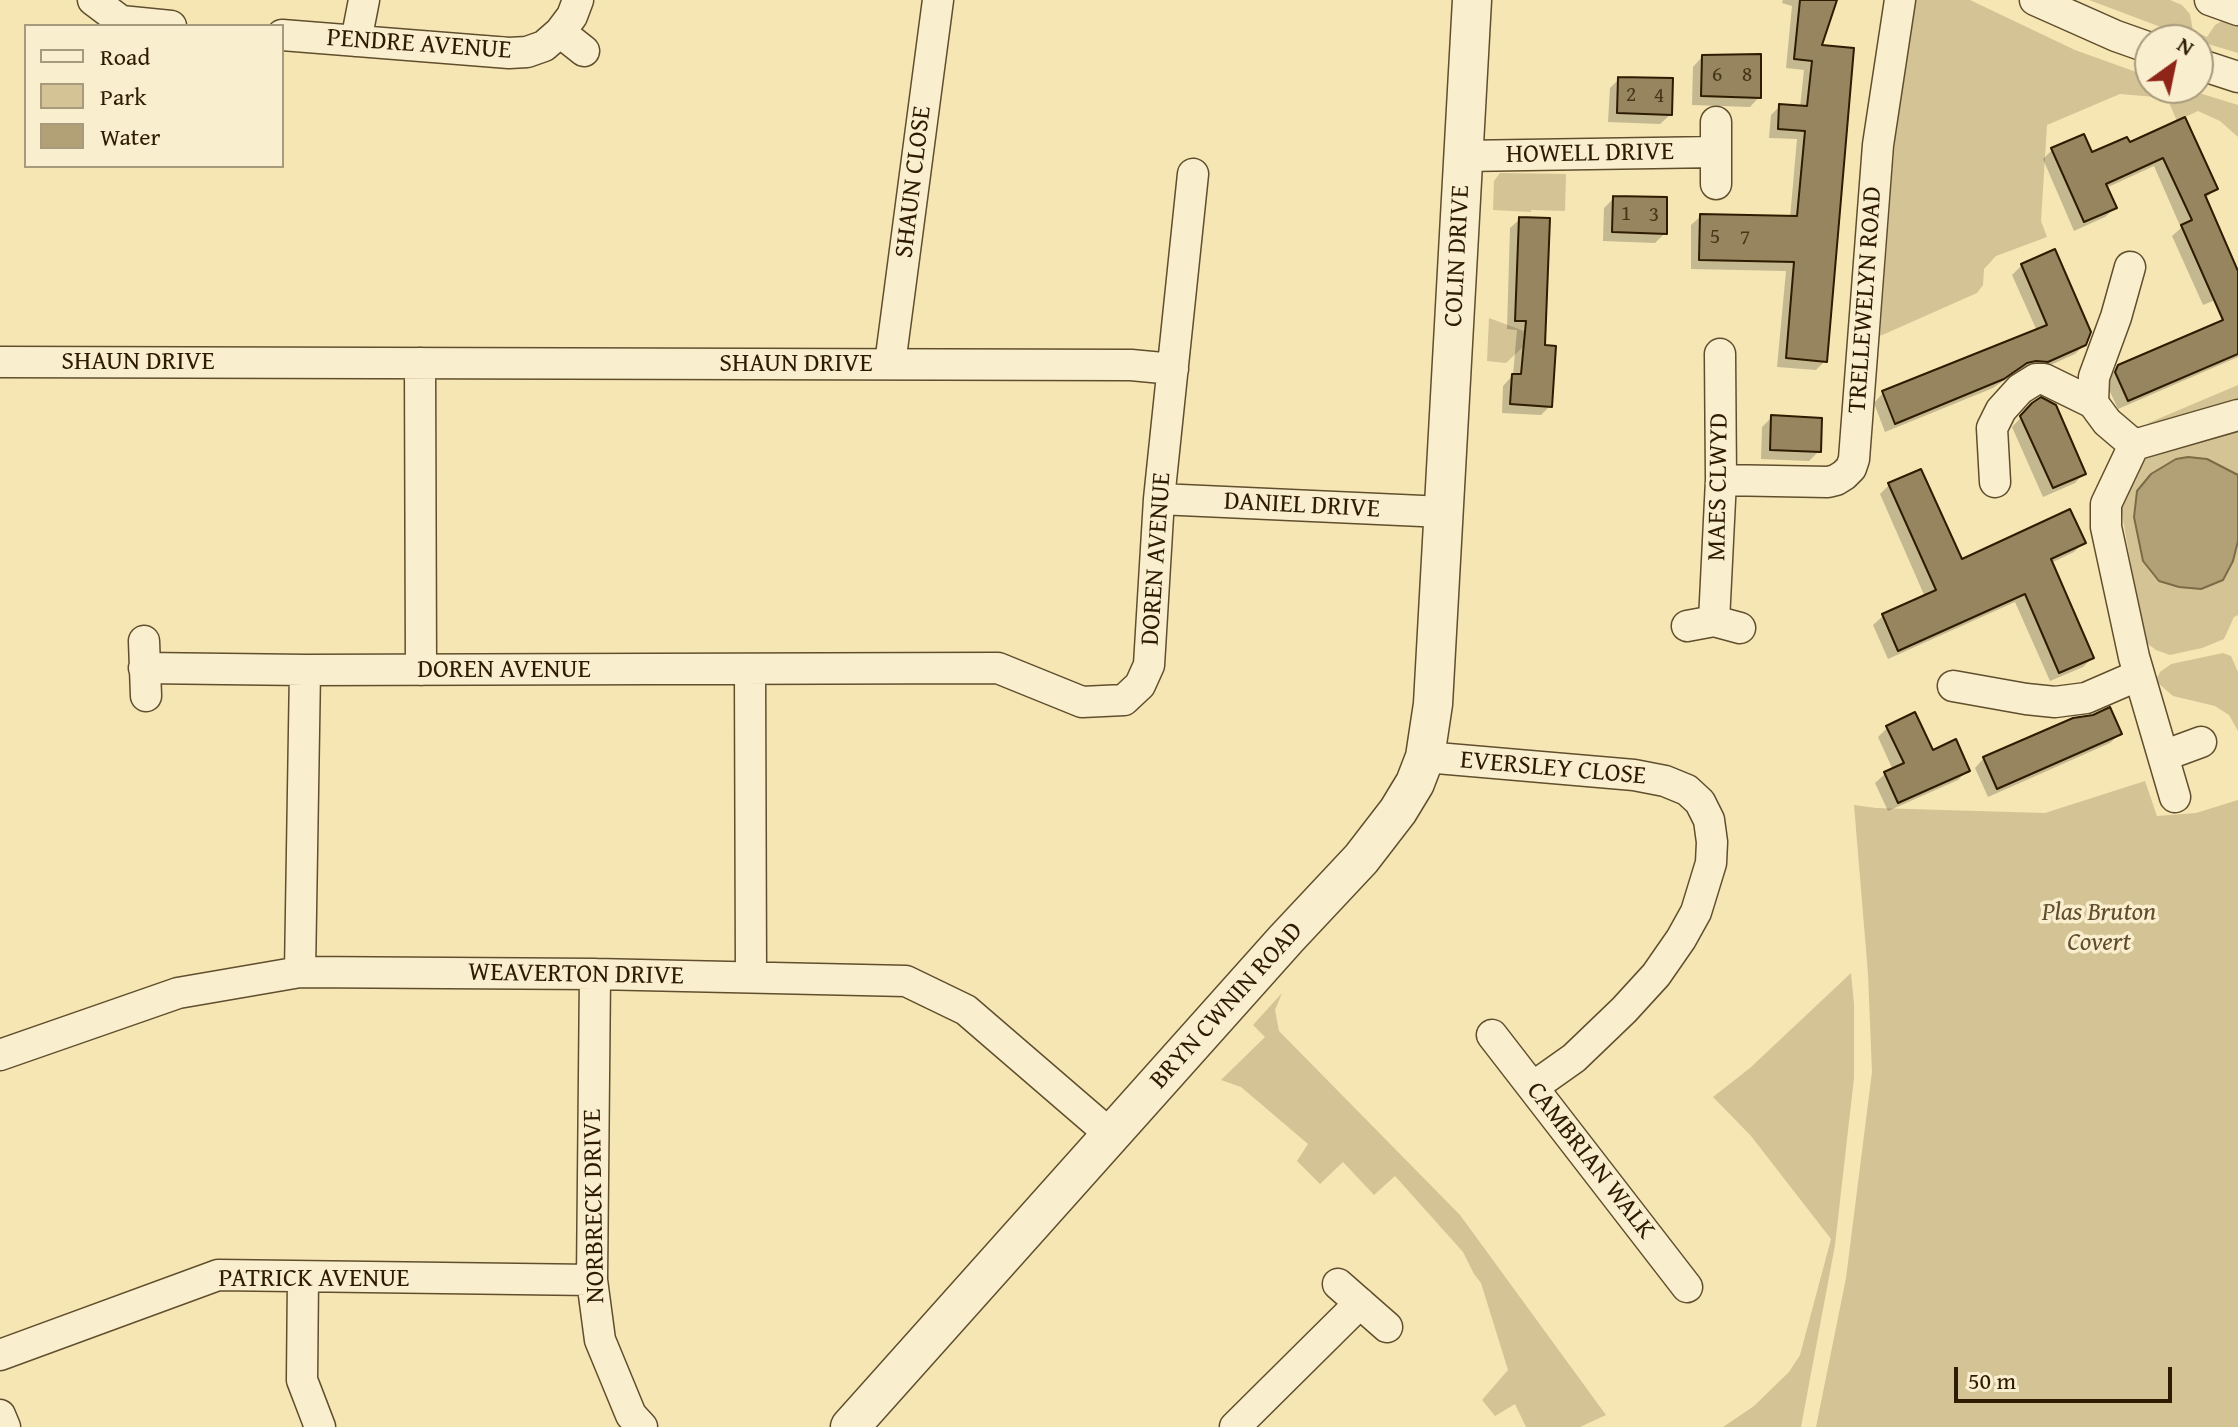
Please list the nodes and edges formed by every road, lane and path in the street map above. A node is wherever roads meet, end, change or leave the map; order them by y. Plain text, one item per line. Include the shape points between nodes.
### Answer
1 (93, 0) edge
2 (364, 0) edge
3 (578, 0) edge
4 (938, 0) edge
5 (1472, 0) edge
6 (1900, 0) edge
7 (2035, 0) edge
8 (2207, 9) edge
9 (2238, 10) edge
10 (151, 24) edge
11 (560, 32) junction
12 (284, 35) edge
13 (356, 41) junction
14 (2134, 42) edge
15 (584, 51) dead end
16 (2214, 69) edge
17 (2238, 77) edge
18 (1716, 122) dead end
19 (1716, 152) junction
20 (1463, 156) junction
21 (1193, 174) dead end
22 (1716, 184) dead end
23 (2130, 267) dead end
24 (1720, 354) dead end
25 (0, 362) edge
26 (420, 363) junction
27 (890, 364) junction
28 (1173, 369) junction
29 (2093, 403) junction
30 (2238, 415) edge
31 (2134, 445) junction
32 (1721, 480) junction
33 (1995, 482) dead end
34 (1159, 499) junction
35 (1444, 512) junction
36 (1714, 625) dead end
37 (145, 668) dead end
38 (750, 669) junction
39 (305, 670) junction
40 (421, 670) junction
41 (2139, 675) junction
42 (1953, 686) dead end
43 (2201, 742) dead end
44 (2163, 756) junction
45 (1425, 757) junction
46 (2175, 797) dead end
47 (300, 972) junction
48 (595, 974) junction
49 (751, 977) junction
50 (1492, 1035) dead end
51 (0, 1055) edge
52 (1533, 1087) junction
53 (1111, 1135) junction
54 (303, 1277) junction
55 (592, 1280) junction
56 (1687, 1287) dead end
57 (1387, 1327) dead end
58 (0, 1355) edge
59 (0, 1415) edge
60 (5, 1427) edge
61 (320, 1427) edge
62 (642, 1427) edge
63 (850, 1427) edge
64 (1235, 1427) edge

1 - 10 street via 121,21
2 - 13 street
3 - 11 street, PENDRE AVENUE
4 - 27 street, SHAUN CLOSE
5 - 20 street, COLIN DRIVE
6 - 32 street, TRELLEWELYN ROAD via 1878,145 1851,468 1828,482
7 - 14 street
8 - 9 street
11 - 13 street, PENDRE AVENUE via 544,46 509,53
11 - 15 street
12 - 13 street, PENDRE AVENUE
16 - 17 street
18 - 19 street
19 - 20 street, HOWELL DRIVE
19 - 22 street
20 - 35 street, COLIN DRIVE
21 - 28 street, DOREN AVENUE
23 - 29 street via 2094,377
24 - 32 street, MAES CLWYD via 1706,386
25 - 26 street, SHAUN DRIVE
26 - 27 street, SHAUN DRIVE
26 - 40 street
27 - 28 street, SHAUN DRIVE
28 - 34 street, DOREN AVENUE
29 - 31 street
29 - 33 street via 2044,379 2020,389 1992,428
30 - 31 street
31 - 41 street via 2106,504 2106,527
32 - 36 street, MAES CLWYD
34 - 35 street, DANIEL DRIVE
34 - 38 street, DOREN AVENUE via 1149,665 1140,685 1124,700 1082,702 998,668
35 - 45 street, BRYN CWNIN ROAD
37 - 39 street, DOREN AVENUE
38 - 40 street, DOREN AVENUE
38 - 49 street
39 - 40 street, DOREN AVENUE
39 - 47 street
41 - 42 street via 2086,698 2055,702
41 - 44 street
43 - 44 street
44 - 46 street
45 - 52 street, EVERSLEY CLOSE via 1665,781 1694,796 1709,820 1711,863 1696,912 1681,939 1624,1010 1574,1058
45 - 53 street, BRYN CWNIN ROAD via 1398,811 1361,859
47 - 48 street, WEAVERTON DRIVE
47 - 51 street, WEAVERTON DRIVE via 178,993
48 - 49 street, WEAVERTON DRIVE
48 - 55 street, NORBRECK DRIVE
49 - 53 street, WEAVERTON DRIVE via 906,981 966,1010
50 - 52 street, CAMBRIAN WALK
52 - 56 street, CAMBRIAN WALK
53 - 63 street, BRYN CWNIN ROAD
54 - 55 street, PATRICK AVENUE
54 - 58 street, PATRICK AVENUE via 218,1275
54 - 61 street via 302,1380
55 - 62 street, NORBRECK DRIVE via 600,1340 631,1415
57 - 64 street via 1349,1294
59 - 60 street

